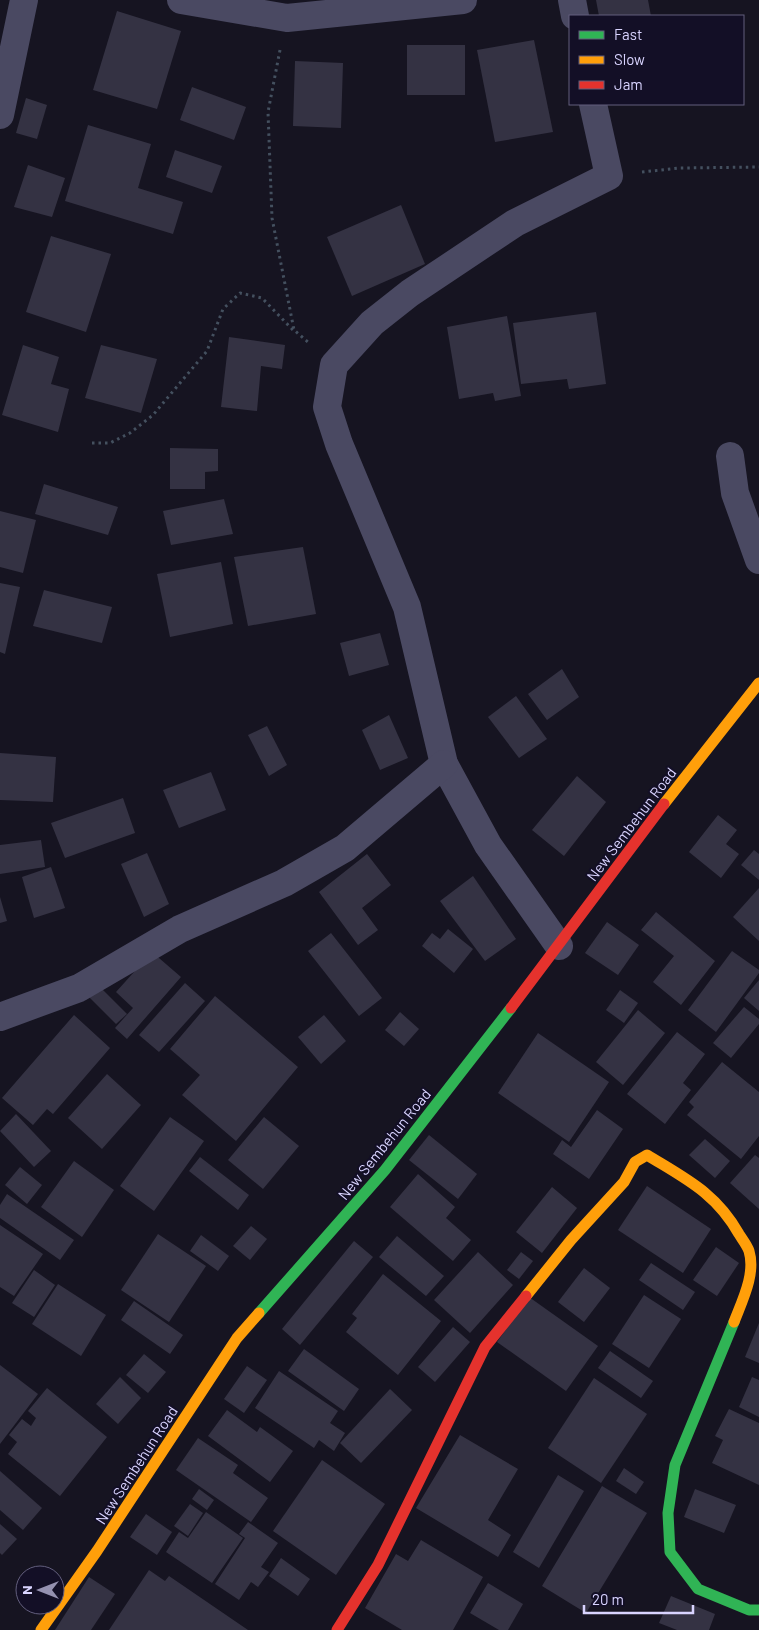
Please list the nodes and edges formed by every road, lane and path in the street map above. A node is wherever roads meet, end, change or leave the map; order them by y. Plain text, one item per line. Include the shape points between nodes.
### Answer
1 (24, 0) edge
2 (181, 0) edge
3 (463, 0) edge
4 (572, 0) edge
5 (575, 15) edge
6 (286, 18) junction
7 (593, 105) edge
8 (0, 115) edge
9 (759, 167) edge
10 (609, 176) junction
11 (294, 330) junction
12 (334, 365) junction
13 (92, 443) dead end
14 (730, 456) dead end
15 (759, 560) edge
16 (759, 683) edge
17 (444, 764) junction
18 (559, 946) junction
19 (0, 1017) edge
20 (759, 1610) edge
21 (40, 1630) edge
22 (337, 1630) edge

1 - 8 street
2 - 6 street
3 - 6 street
4 - 5 street
6 - 11 path via 268,112 272,218
7 - 10 street
9 - 10 path via 680,168
10 - 12 street via 515,223 418,288 372,323
11 - 12 path
11 - 13 path via 262,298 240,293 222,310 207,350 153,415 130,433 110,443
12 - 17 street via 327,407 339,444 407,607
14 - 15 street via 735,493
16 - 18 street, New Sembehun Road
17 - 18 street via 488,845
17 - 19 street via 345,848 284,883 180,928 79,988
18 - 21 street, New Sembehun Road via 385,1170 238,1338 97,1551
20 - 22 street via 750,1610 698,1589 670,1552 668,1512 675,1466 745,1295 750,1270 749,1251 730,1218 704,1190 647,1155 635,1162 624,1182 571,1240 485,1347 378,1565

